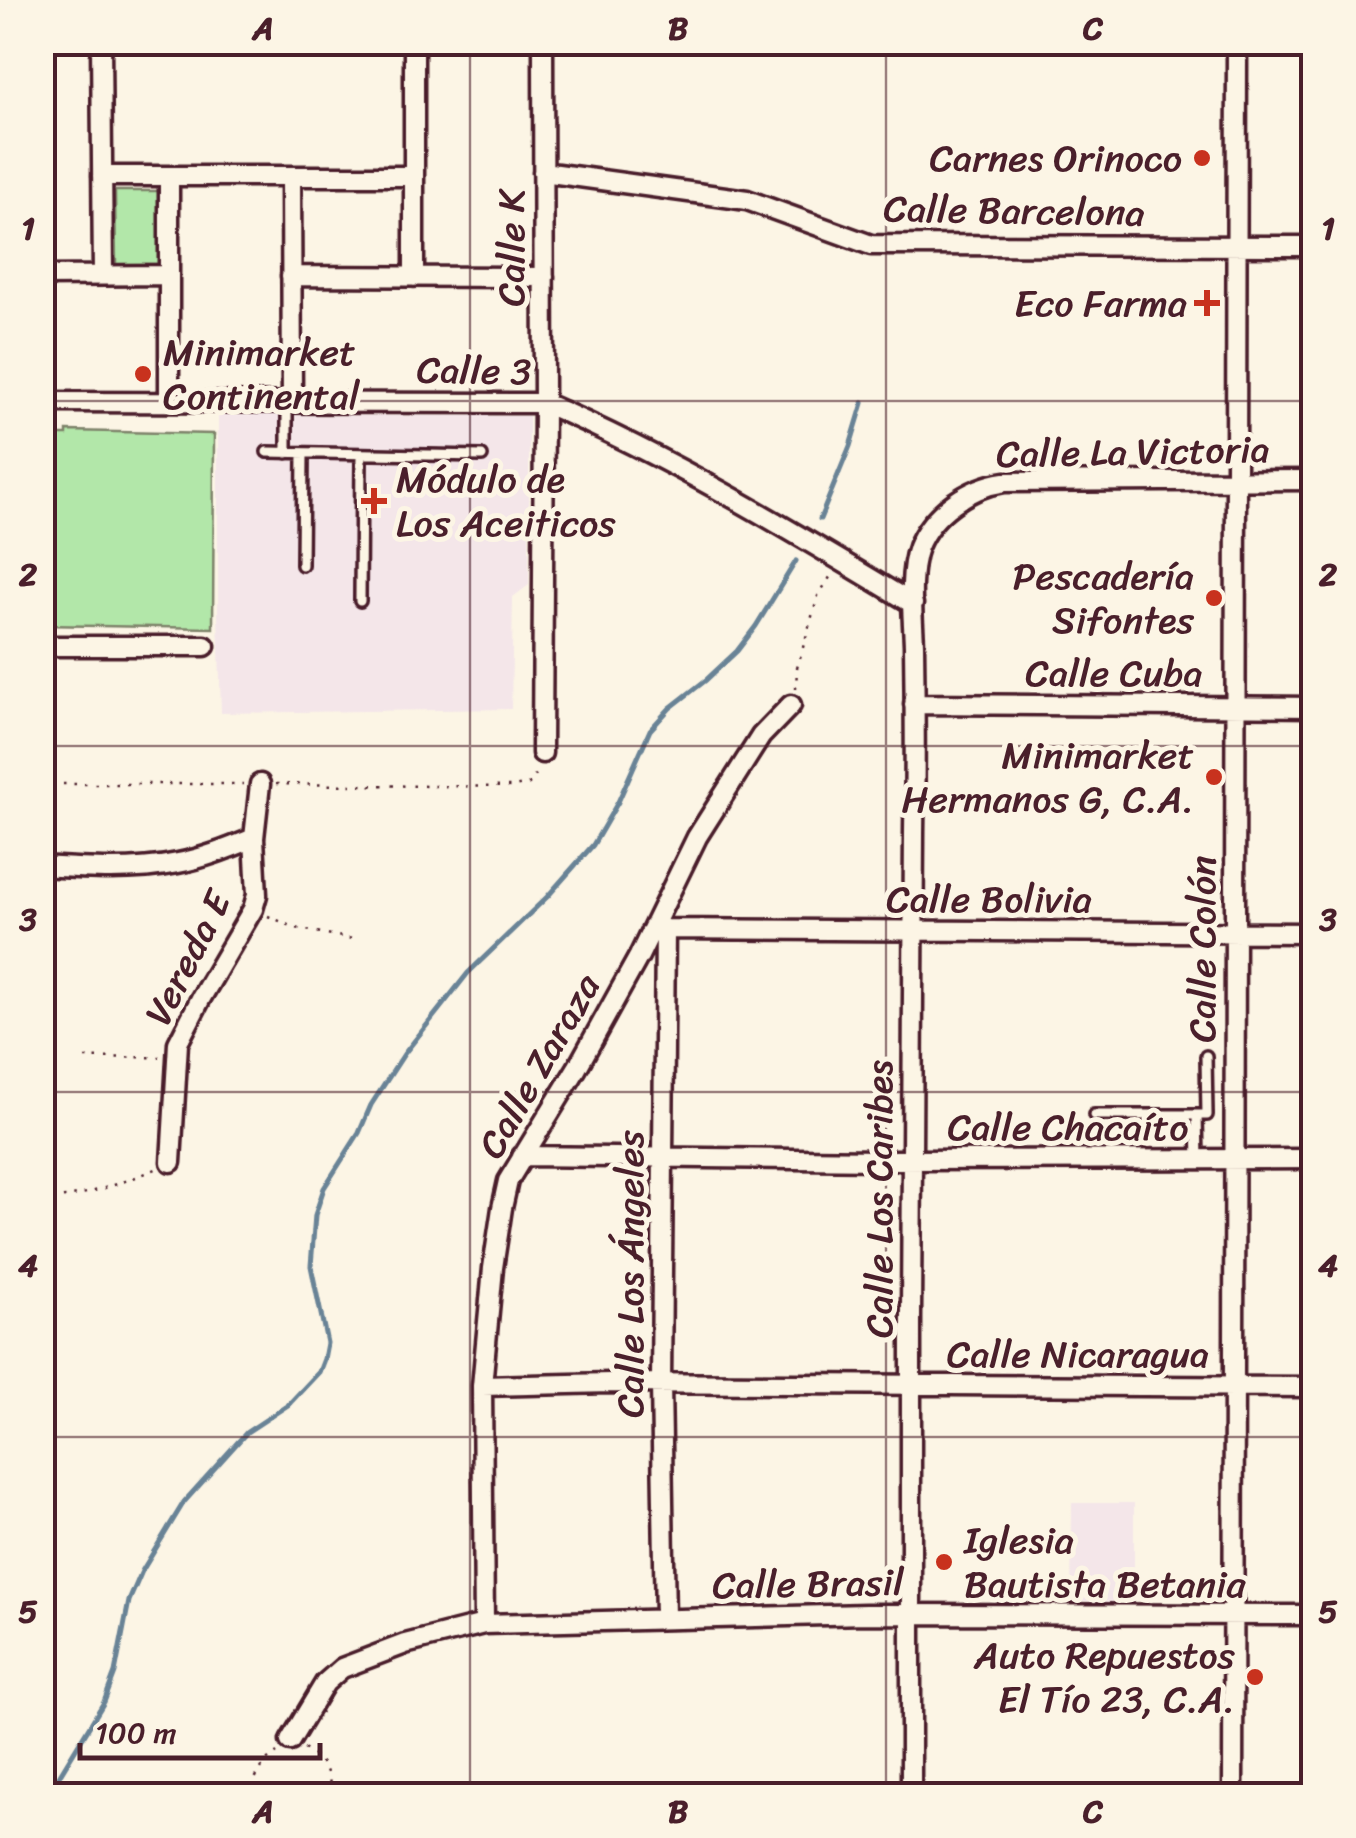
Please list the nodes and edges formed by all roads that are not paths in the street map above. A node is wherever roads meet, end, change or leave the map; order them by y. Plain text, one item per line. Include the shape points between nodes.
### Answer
1 (101, 42) edge
2 (414, 42) edge
3 (543, 42) edge
4 (1236, 42) edge
5 (544, 172) junction
6 (102, 176) junction
7 (169, 176) junction
8 (291, 176) junction
9 (414, 176) junction
10 (1237, 245) junction
11 (1314, 246) edge
12 (103, 275) junction
13 (169, 275) junction
14 (42, 276) edge
15 (291, 276) junction
16 (414, 277) junction
17 (544, 277) junction
18 (42, 402) edge
19 (169, 402) junction
20 (289, 402) junction
21 (544, 403) junction
22 (267, 452) dead end
23 (288, 453) junction
24 (303, 453) junction
25 (361, 454) junction
26 (482, 456) dead end
27 (1236, 480) junction
28 (1314, 480) edge
29 (302, 565) dead end
30 (360, 601) dead end
31 (913, 604) junction
32 (42, 646) edge
33 (205, 646) dead end
34 (790, 704) road end
35 (914, 704) junction
36 (1236, 706) junction
37 (1314, 707) edge
38 (542, 753) road end
39 (260, 784) road end
40 (254, 838) junction
41 (42, 866) edge
42 (661, 927) junction
43 (914, 931) junction
44 (1235, 932) junction
45 (1314, 932) edge
46 (1206, 1056) dead end
47 (1094, 1115) dead end
48 (1197, 1115) junction
49 (522, 1156) junction
50 (662, 1158) junction
51 (912, 1160) junction
52 (1198, 1160) junction
53 (1234, 1160) junction
54 (1314, 1160) edge
55 (171, 1162) road end
56 (660, 1384) junction
57 (910, 1385) junction
58 (482, 1386) junction
59 (1234, 1387) junction
60 (1314, 1387) edge
61 (910, 1614) junction
62 (1234, 1615) junction
63 (1314, 1615) edge
64 (665, 1619) junction
65 (484, 1624) junction
66 (290, 1741) road end
67 (911, 1796) edge
68 (1233, 1796) edge

1 - 6 street
2 - 9 street
3 - 5 street, Calle K
4 - 10 street, Calle Colón
5 - 10 street, Calle Barcelona via 747,200 871,244
5 - 17 street, Calle K
6 - 7 street
6 - 12 street
7 - 8 street
7 - 13 street
8 - 9 street
8 - 15 street
9 - 16 street
10 - 11 street, Calle Barcelona
10 - 27 street, Calle Colón
12 - 13 street
12 - 14 street
13 - 19 street
15 - 16 street
15 - 20 street
16 - 17 street
17 - 21 street, Calle K
18 - 19 street, Calle 3
19 - 20 street, Calle 3
20 - 21 street, Calle 3
20 - 23 lane
21 - 31 street, Calle 3 via 718,487
21 - 38 street, Calle K
22 - 23 lane
23 - 24 lane
24 - 25 lane
24 - 29 lane
25 - 26 lane
25 - 30 lane
27 - 28 street, Calle La Victoria
27 - 31 street, Calle La Victoria via 990,484 939,517 919,546
27 - 36 street, Calle Colón
31 - 35 street, Calle Los Caribes
32 - 33 street
34 - 42 street, Calle Zaraza via 761,736 697,838
35 - 36 street, Calle Cuba
35 - 43 street, Calle Los Caribes
36 - 37 street, Calle Cuba
36 - 44 street, Calle Colón
39 - 40 street, Vereda E
40 - 41 street via 178,864
40 - 55 street, Vereda E via 258,895 183,1030 176,1056
42 - 43 street, Calle Bolivia
42 - 49 street, Calle Zaraza
42 - 50 street, Calle Los Ángeles
43 - 44 street, Calle Bolivia
43 - 51 street, Calle Los Caribes
44 - 45 street, Calle Bolivia
44 - 53 street, Calle Colón
46 - 48 lane via 1206,1115
47 - 48 lane
48 - 52 lane
49 - 50 street, Calle Chacaíto
49 - 58 street, Calle Zaraza via 502,1208
50 - 51 street, Calle Chacaíto
50 - 56 street, Calle Los Ángeles
51 - 52 street, Calle Chacaíto
51 - 57 street, Calle Los Caribes
52 - 53 street, Calle Chacaíto
53 - 54 street, Calle Chacaíto
53 - 59 street, Calle Colón
56 - 57 street, Calle Nicaragua
56 - 58 street, Calle Nicaragua
56 - 64 street, Calle Los Ángeles
57 - 59 street, Calle Nicaragua
57 - 61 street, Calle Los Caribes
58 - 65 street, Calle Zaraza
59 - 60 street, Calle Nicaragua
59 - 62 street, Calle Colón
61 - 62 street, Calle Brasil
61 - 64 street, Calle Brasil
61 - 67 street, Calle Los Caribes
62 - 63 street, Calle Brasil
62 - 68 street, Calle Colón
64 - 65 street, Calle Brasil
65 - 66 street, Calle Brasil via 342,1668

